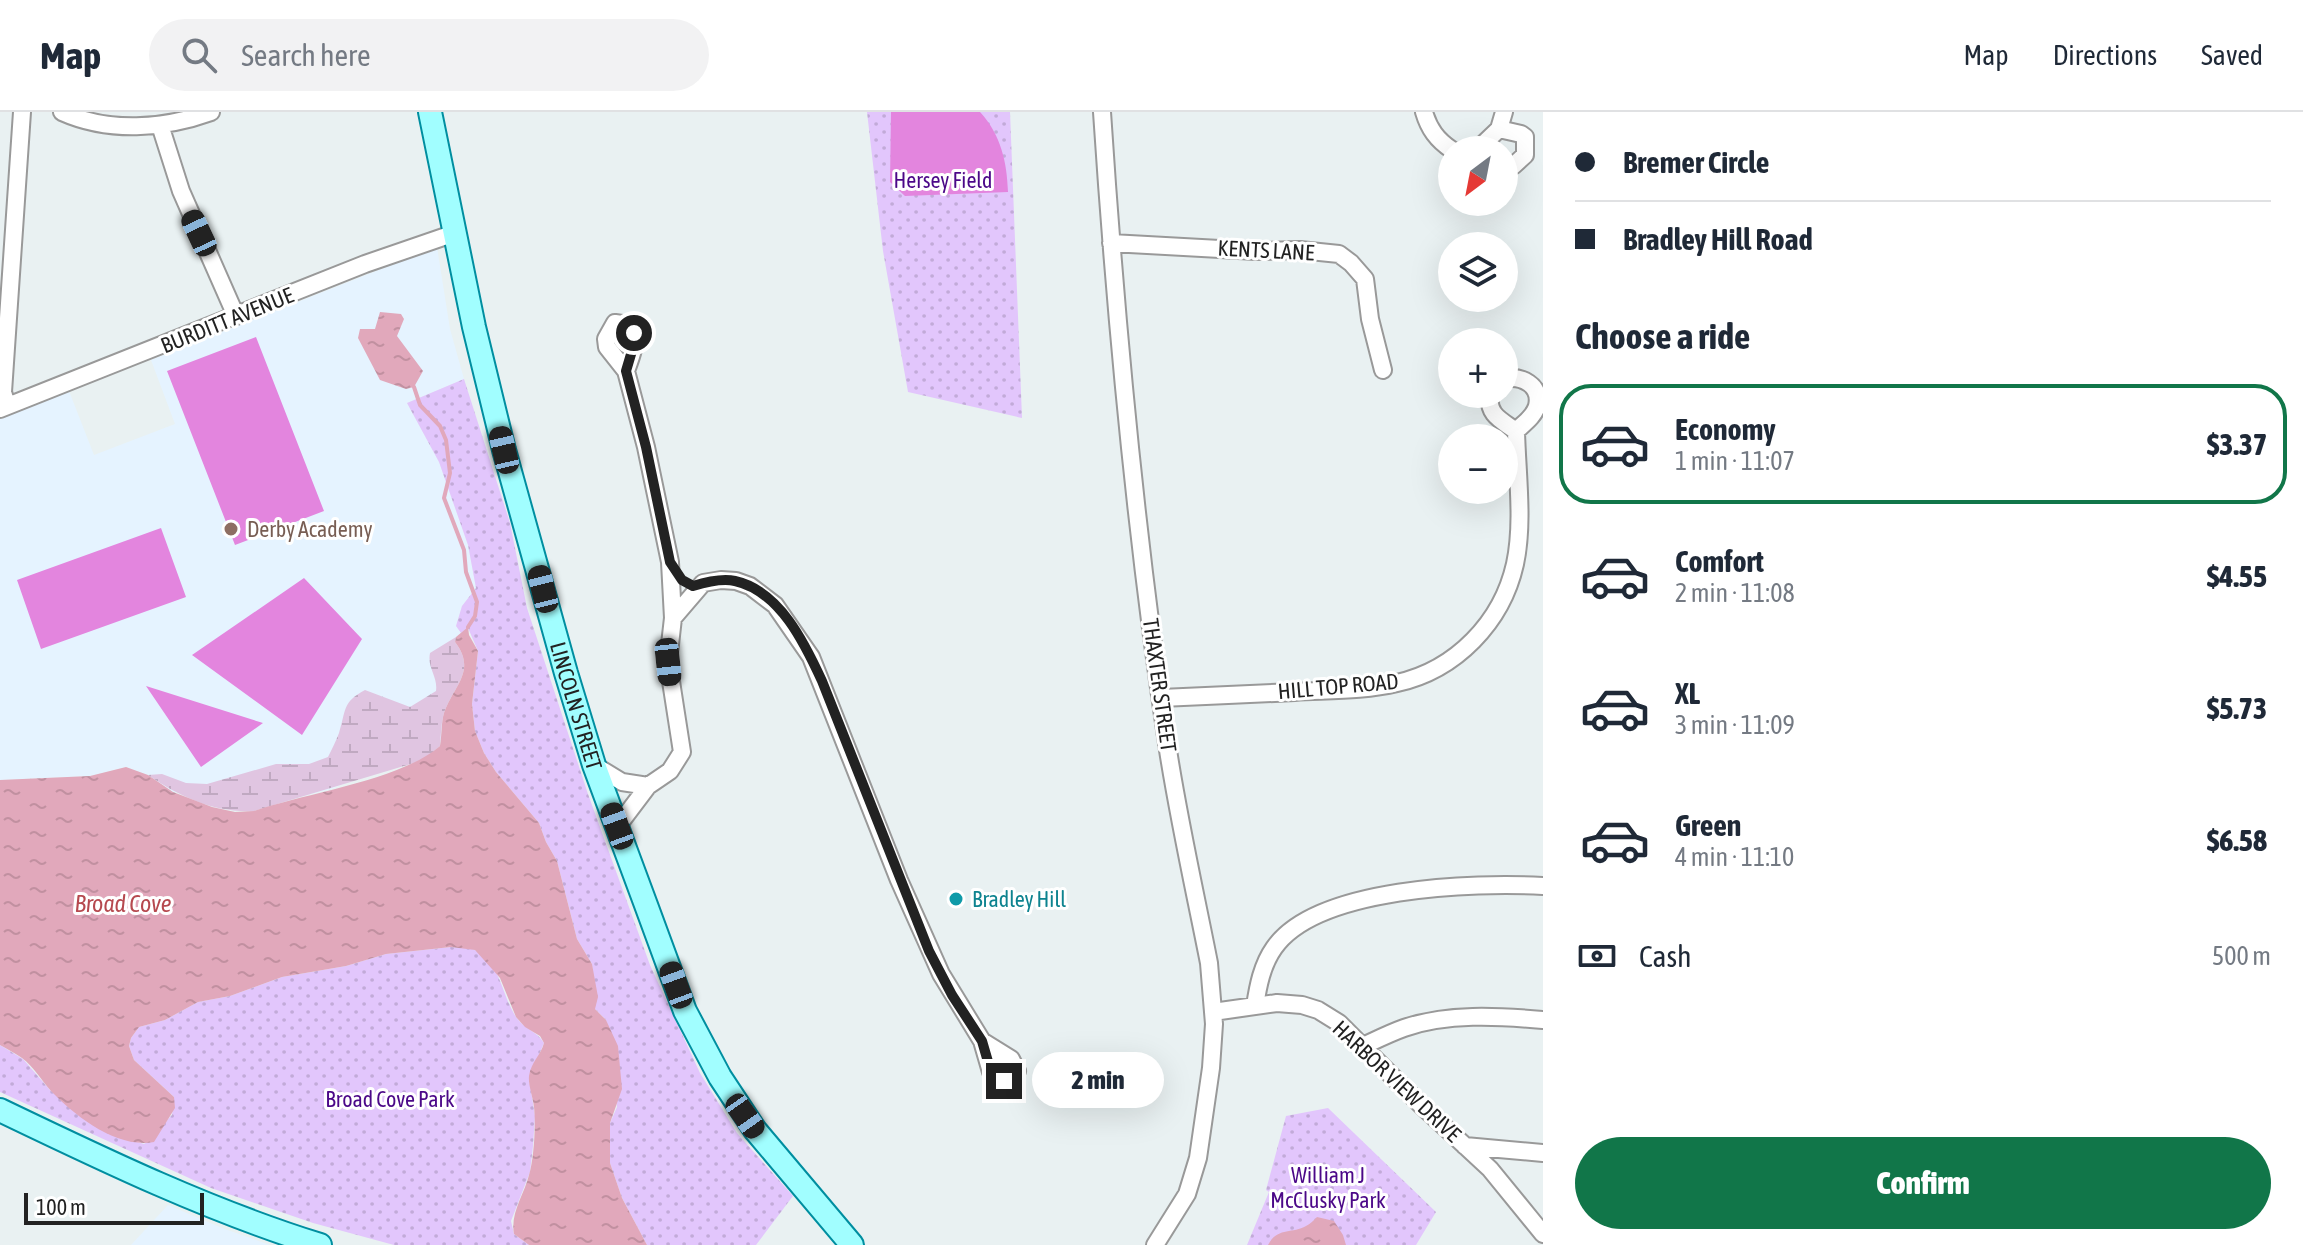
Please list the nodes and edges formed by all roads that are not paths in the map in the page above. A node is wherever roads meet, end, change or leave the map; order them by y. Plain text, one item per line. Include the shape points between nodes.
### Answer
1 (22, 112) edge
2 (62, 112) edge
3 (211, 112) edge
4 (430, 112) edge
5 (1102, 112) edge
6 (1424, 112) edge
7 (1504, 112) edge
8 (160, 125) junction
9 (1499, 129) junction
10 (1492, 136) edge
11 (1438, 139) edge
12 (1518, 161) edge
13 (7, 221) edge
14 (455, 233) junction
15 (1111, 243) junction
16 (236, 316) junction
17 (1383, 370) dead end
18 (626, 371) dead end
19 (1518, 378) edge
20 (3, 407) edge
21 (1492, 408) edge
22 (1506, 424) edge
23 (1518, 429) edge
24 (1517, 504) edge
25 (670, 562) junction
26 (703, 583) junction
27 (673, 618) junction
28 (1161, 698) junction
29 (594, 765) junction
30 (648, 786) junction
31 (617, 827) junction
32 (1543, 886) edge
33 (1255, 1006) junction
34 (1213, 1012) junction
35 (1543, 1020) edge
36 (982, 1041) dead end
37 (1363, 1046) junction
38 (0, 1110) edge
39 (1465, 1146) junction
40 (1543, 1153) edge
41 (1543, 1234) edge
42 (320, 1245) edge
43 (852, 1245) edge
44 (1155, 1245) edge

1 - 13 street
2 - 8 street via 110,125
3 - 8 street
4 - 14 main road, LINCOLN STREET
5 - 15 street, THAXTER STREET
6 - 11 street
7 - 9 street
8 - 16 street via 181,191
9 - 10 street
9 - 12 street via 1525,137 1525,155
13 - 20 street
14 - 16 street, BURDITT AVENUE
14 - 29 main road, LINCOLN STREET via 504,450
15 - 17 street, KENTS LANE via 1339,254 1365,279
15 - 28 street, THAXTER STREET
16 - 20 street, BURDITT AVENUE
18 - 25 street
19 - 23 street via 1533,386 1537,406
21 - 22 street
24 - 28 street, HILL TOP ROAD via 1518,540 1509,584 1484,629 1447,662 1409,680 1360,689
25 - 26 street via 682,580 693,586
25 - 27 street
26 - 27 street
26 - 36 street via 736,581 765,596 811,657 929,951
27 - 30 street via 668,662 682,752 670,771
28 - 34 street, THAXTER STREET via 1209,963
29 - 30 street via 622,782
29 - 31 main road, LINCOLN STREET
30 - 31 street
31 - 43 main road, LINCOLN STREET via 685,1011 720,1077 755,1130
32 - 33 street via 1415,890 1328,910 1273,948
33 - 34 street, HARBOR VIEW DRIVE
33 - 37 street, HARBOR VIEW DRIVE via 1277,1003 1318,1010
34 - 44 street, THAXTER STREET via 1198,1158 1187,1194
35 - 37 street via 1432,1021
37 - 39 street, HARBOR VIEW DRIVE
38 - 42 main road via 207,1205
39 - 40 street
39 - 41 street, HARBOR VIEW DRIVE

